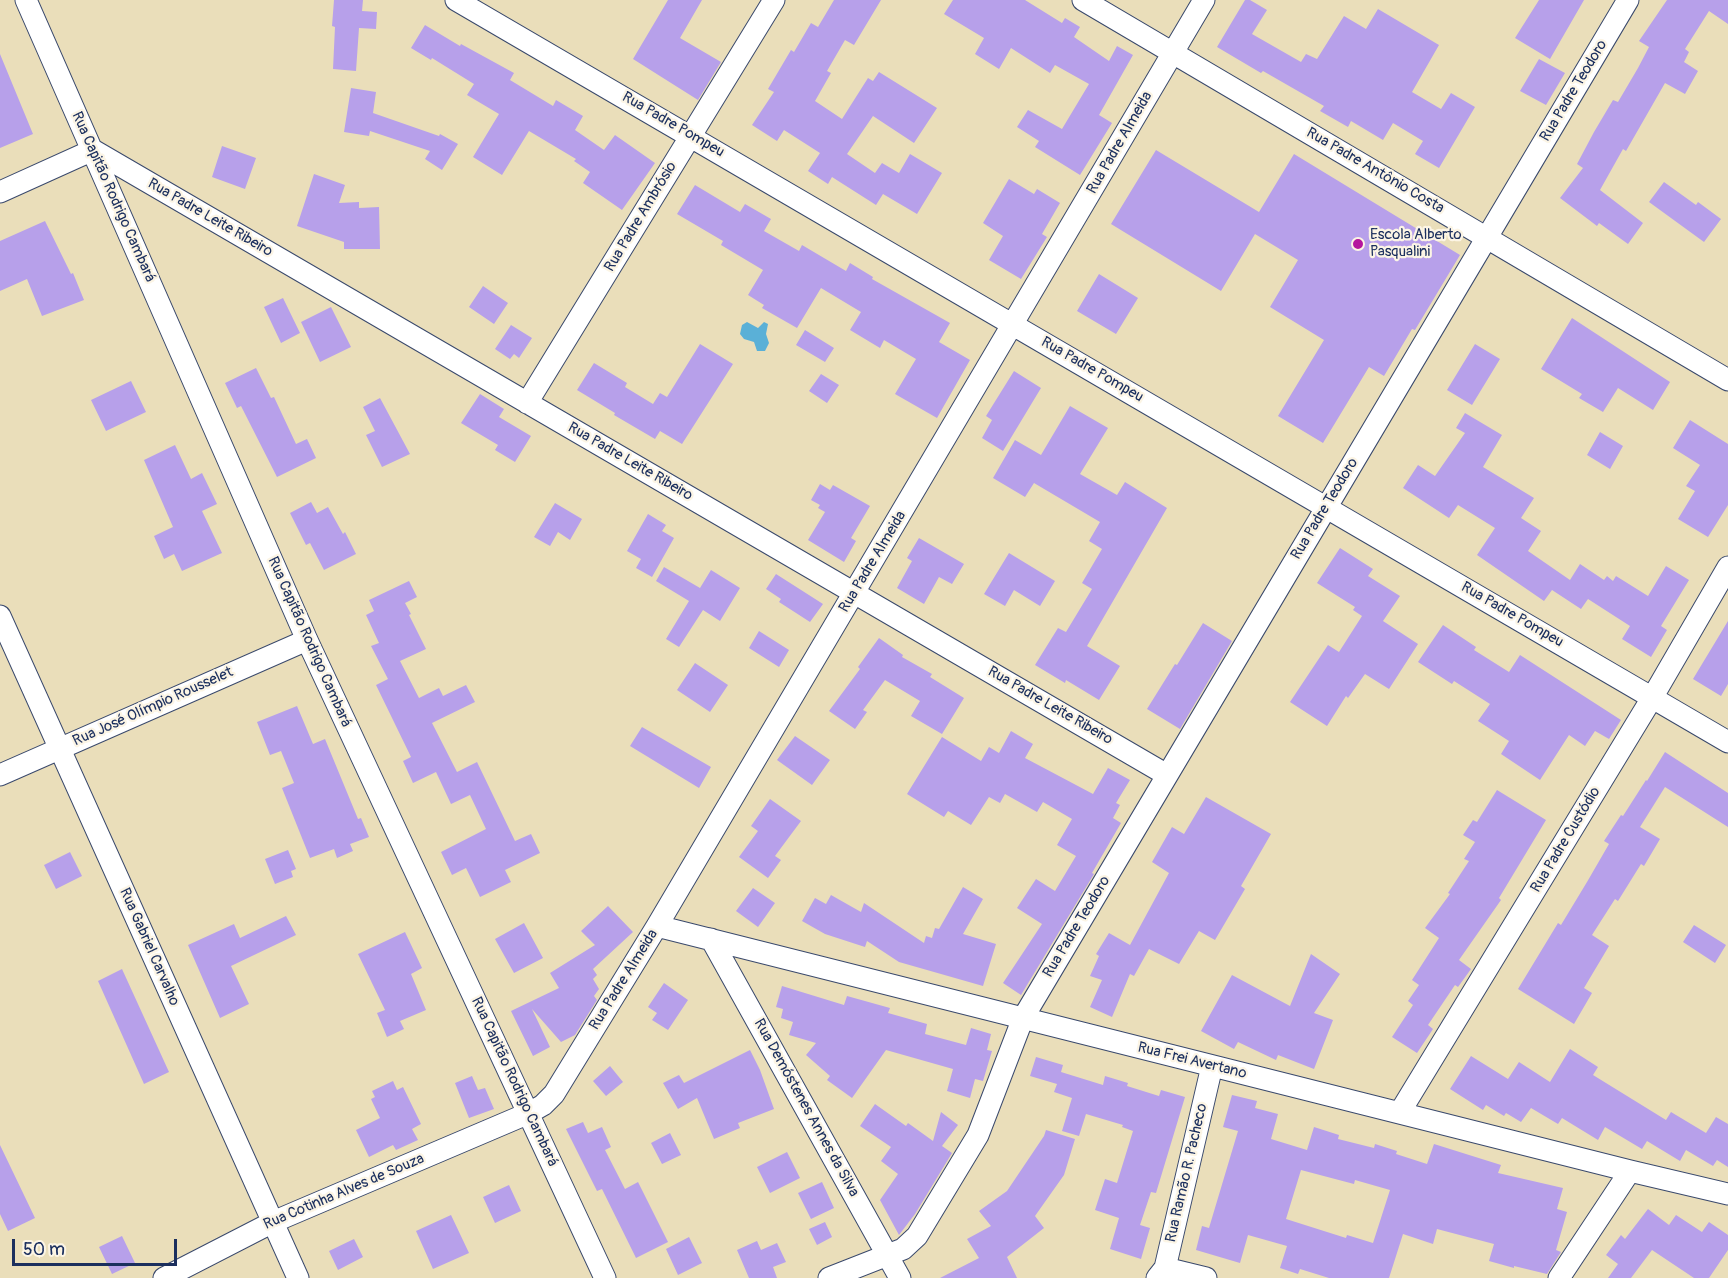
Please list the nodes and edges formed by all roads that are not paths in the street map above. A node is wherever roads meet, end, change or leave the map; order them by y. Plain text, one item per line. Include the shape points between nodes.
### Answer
1 (26, 0) edge
2 (456, 0) edge
3 (774, 0) edge
4 (1083, 0) edge
5 (1203, 0) edge
6 (1628, 0) edge
7 (1173, 52) junction
8 (691, 135) junction
9 (93, 150) junction
10 (0, 192) edge
11 (1487, 237) junction
12 (1014, 324) junction
13 (1728, 380) edge
14 (527, 403) junction
15 (1327, 507) junction
16 (1728, 567) edge
17 (855, 593) junction
18 (0, 616) edge
19 (307, 640) junction
20 (1652, 698) junction
21 (1728, 742) edge
22 (60, 748) junction
23 (0, 775) edge
24 (1167, 775) junction
25 (657, 926) junction
26 (711, 939) junction
27 (1023, 1018) junction
28 (1212, 1066) junction
29 (1400, 1112) junction
30 (529, 1113) junction
31 (1630, 1171) junction
32 (1728, 1194) edge
33 (273, 1222) junction
34 (887, 1254) junction
35 (1161, 1273) edge
36 (164, 1278) edge
37 (298, 1278) edge
38 (605, 1278) edge
39 (829, 1278) edge
40 (900, 1278) edge
41 (1206, 1278) edge
42 (1559, 1278) edge

1 - 9 street, Rua Capitão Rodrigo Cambará
2 - 8 street, Rua Padre Pompeu
3 - 8 street, Rua Padre Ambrósio
4 - 7 street, Rua Padre Antônio Costa
5 - 7 street, Rua Padre Almeida
6 - 11 street, Rua Padre Teodoro
7 - 11 street, Rua Padre Antônio Costa
7 - 12 street, Rua Padre Almeida
8 - 12 street, Rua Padre Pompeu
8 - 14 street, Rua Padre Ambrósio
9 - 10 street
9 - 14 street, Rua Padre Leite Ribeiro
9 - 19 street, Rua Capitão Rodrigo Cambará
11 - 13 street, Rua Padre Antônio Costa
11 - 15 street, Rua Padre Teodoro
12 - 15 street, Rua Padre Pompeu
12 - 17 street, Rua Padre Almeida
14 - 17 street, Rua Padre Leite Ribeiro
15 - 20 street, Rua Padre Pompeu
15 - 24 street, Rua Padre Teodoro
16 - 20 street, Rua Padre Custódio
17 - 24 street, Rua Padre Leite Ribeiro
17 - 25 street, Rua Padre Almeida
18 - 22 street, Rua Gabriel Carvalho
19 - 22 street, Rua José Olímpio Rousselet
19 - 30 street, Rua Capitão Rodrigo Cambará
20 - 21 street, Rua Padre Pompeu
20 - 29 street, Rua Padre Custódio
22 - 23 street, Rua José Olímpio Rousselet
22 - 33 street, Rua Gabriel Carvalho
24 - 27 street, Rua Padre Teodoro
25 - 26 street, Rua Frei Avertano
25 - 30 street, Rua Padre Almeida via 554,1094
26 - 27 street, Rua Frei Avertano
26 - 34 street, Rua Demóstenes Annes da Silva
27 - 28 street, Rua Frei Avertano
27 - 34 street, Rua Padre Teodoro via 978,1135 917,1236 903,1249
28 - 29 street, Rua Frei Avertano
28 - 35 street, Rua Ramão R. Pacheco
29 - 31 street, Rua Frei Avertano
30 - 33 street, Rua Cotinha Alves de Souza
30 - 38 street, Rua Capitão Rodrigo Cambará
31 - 32 street, Rua Frei Avertano
31 - 42 street
33 - 36 street, Rua Cotinha Alves de Souza
33 - 37 street, Rua Gabriel Carvalho
34 - 39 street, Rua Padre Teodoro
34 - 40 street, Rua Demóstenes Annes da Silva
35 - 41 street

